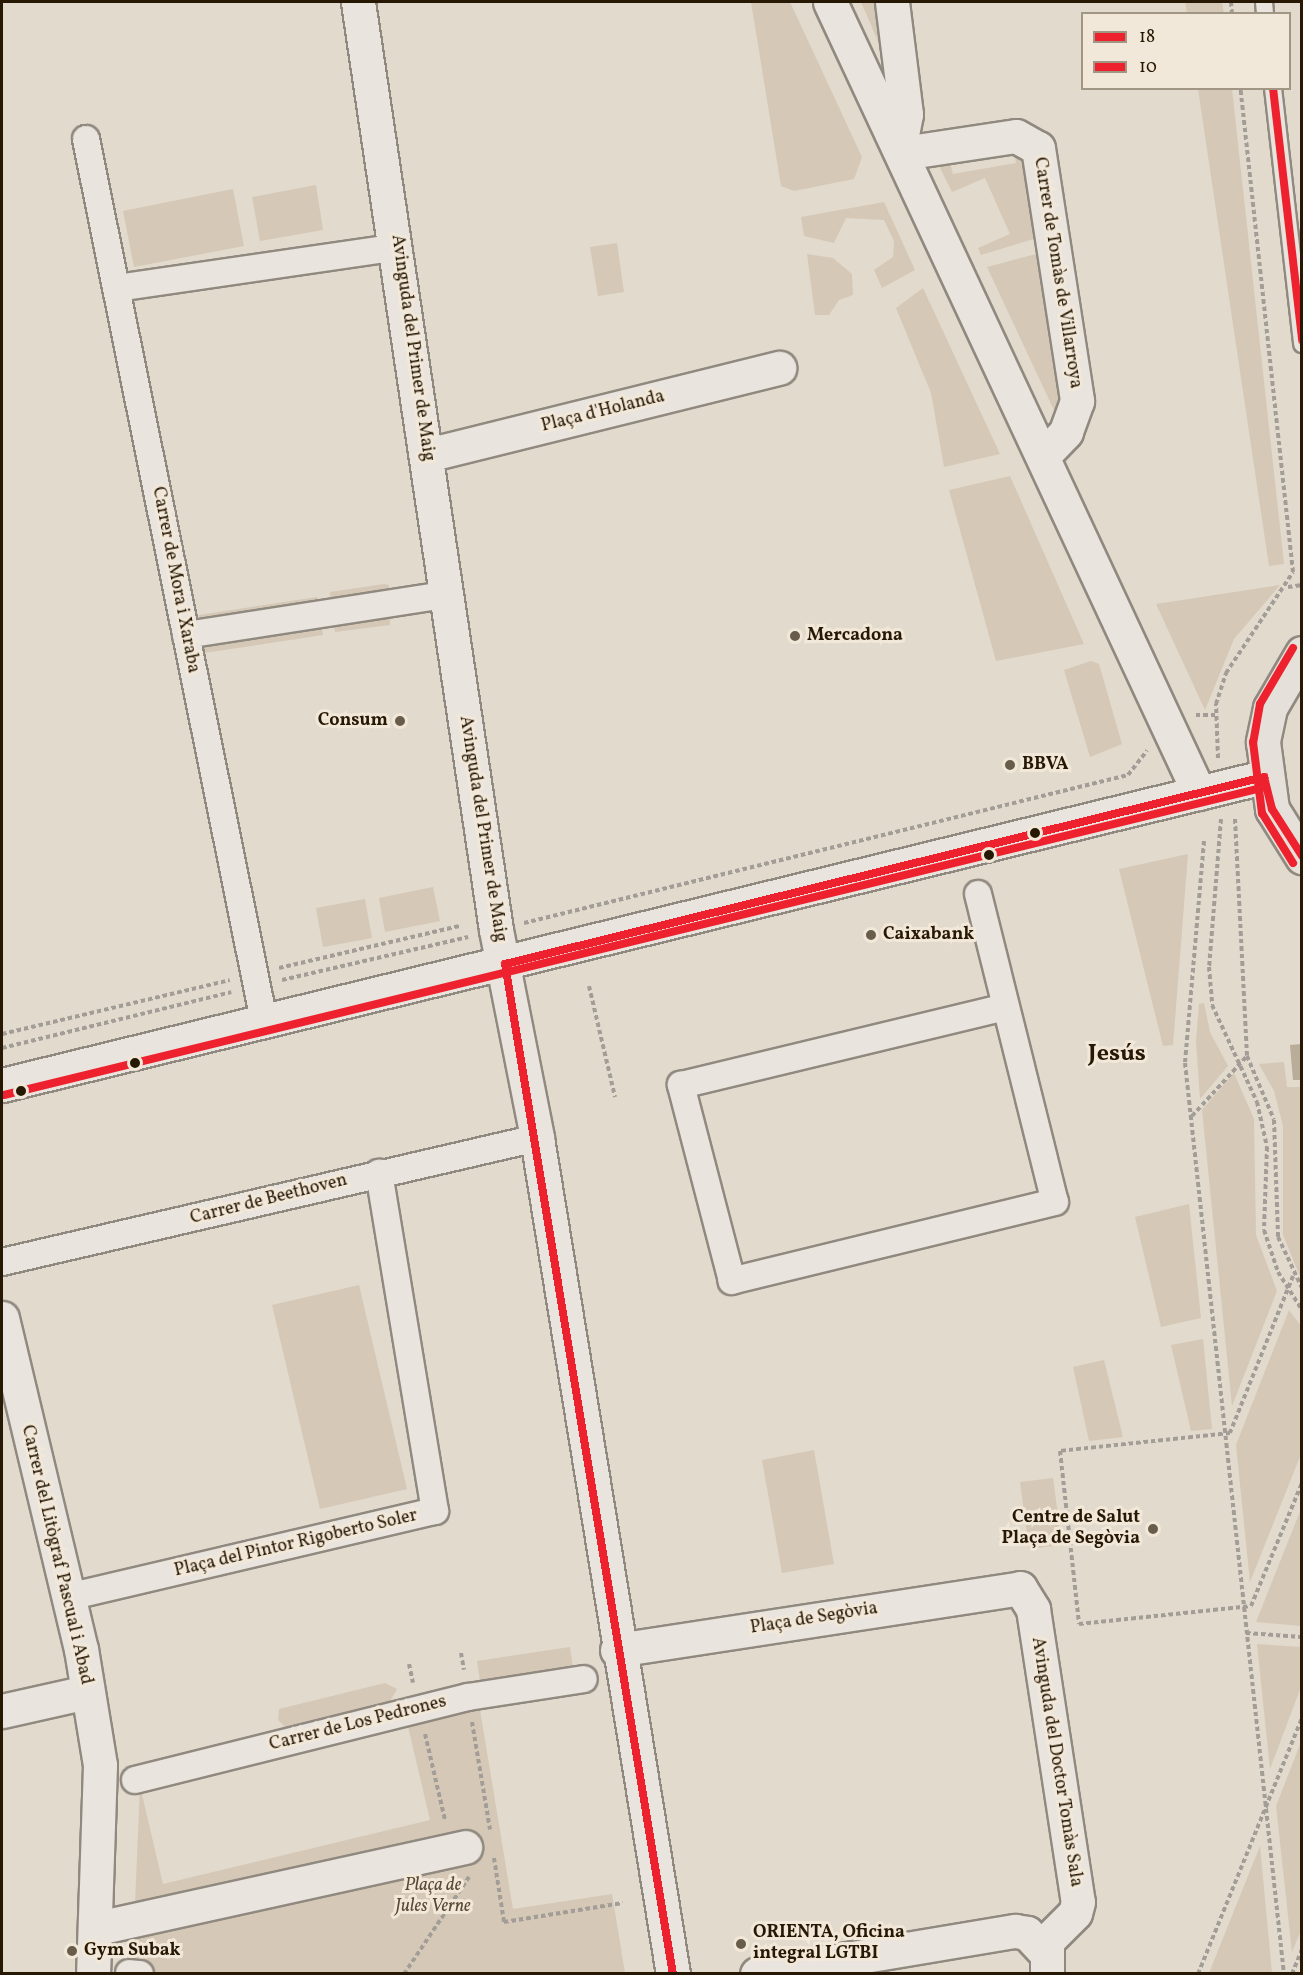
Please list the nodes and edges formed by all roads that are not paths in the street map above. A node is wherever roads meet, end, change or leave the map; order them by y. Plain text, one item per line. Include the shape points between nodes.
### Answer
1 (358, 2) edge
2 (830, 2) edge
3 (892, 2) edge
4 (1273, 90) edge
5 (86, 139) dead end
6 (901, 149) junction
7 (397, 248) junction
8 (117, 288) junction
9 (1302, 344) edge
10 (780, 368) dead end
11 (428, 455) junction
12 (1044, 455) junction
13 (445, 595) junction
14 (186, 634) junction
15 (1302, 653) edge
16 (1264, 777) junction
17 (1199, 793) junction
18 (1302, 857) edge
19 (978, 894) dead end
20 (506, 964) junction
21 (1005, 1007) junction
22 (264, 1021) junction
23 (2, 1085) edge
24 (537, 1138) junction
25 (379, 1173) junction
26 (2, 1262) edge
27 (3, 1335) edge
28 (1011, 1588) joint
29 (68, 1597) junction
30 (617, 1650) junction
31 (584, 1679) dead end
32 (87, 1692) junction
33 (2, 1711) edge
34 (135, 1780) dead end
35 (473, 1846) road end
36 (98, 1928) junction
37 (1045, 1962) edge
38 (93, 1974) edge
39 (673, 1974) edge
40 (757, 1974) edge

1 - 7 street, Avinguda del Primer de Maig
2 - 6 street
3 - 6 street via 906,114
4 - 9 lane
5 - 8 street, Carrer de Mora i Xaraba
6 - 12 street
6 - 12 street, Carrer de Tomàs de Villarroya via 1016,136 1038,148 1077,401 1066,432
7 - 8 street
7 - 11 street, Avinguda del Primer de Maig
8 - 14 street, Carrer de Mora i Xaraba
10 - 11 street, Plaça d'Holanda
11 - 13 street, Avinguda del Primer de Maig
12 - 17 street
13 - 14 street
13 - 20 street, Avinguda del Primer de Maig
14 - 22 street, Carrer de Mora i Xaraba
15 - 16 main road via 1270,708
16 - 17 street
16 - 18 main road via 1272,809
17 - 20 street
19 - 21 street
20 - 22 street
20 - 24 street, Avinguda del Primer de Maig
21 - 21 street via 681,1085 732,1281 1055,1202
22 - 23 street
24 - 25 street, Carrer de Beethoven
24 - 30 street, Avinguda del Primer de Maig
25 - 26 street, Carrer de Beethoven
25 - 29 street, Plaça del Pintor Rigoberto Soler via 435,1511
27 - 29 street, Carrer del Litògraf Pascual i Abad
28 - 30 street, Plaça de Segòvia
28 - 37 street, Avinguda del Doctor Tomàs Sala via 1029,1595 1033,1609 1078,1902
29 - 32 street, Carrer del Litògraf Pascual i Abad
30 - 39 street, Avinguda del Primer de Maig
31 - 34 street, Carrer de Los Pedrones via 468,1697
32 - 33 street
32 - 36 street, Carrer del Litògraf Pascual i Abad via 101,1775
35 - 36 street
36 - 38 street, Carrer del Litògraf Pascual i Abad
37 - 40 street via 1027,1934 1015,1931

